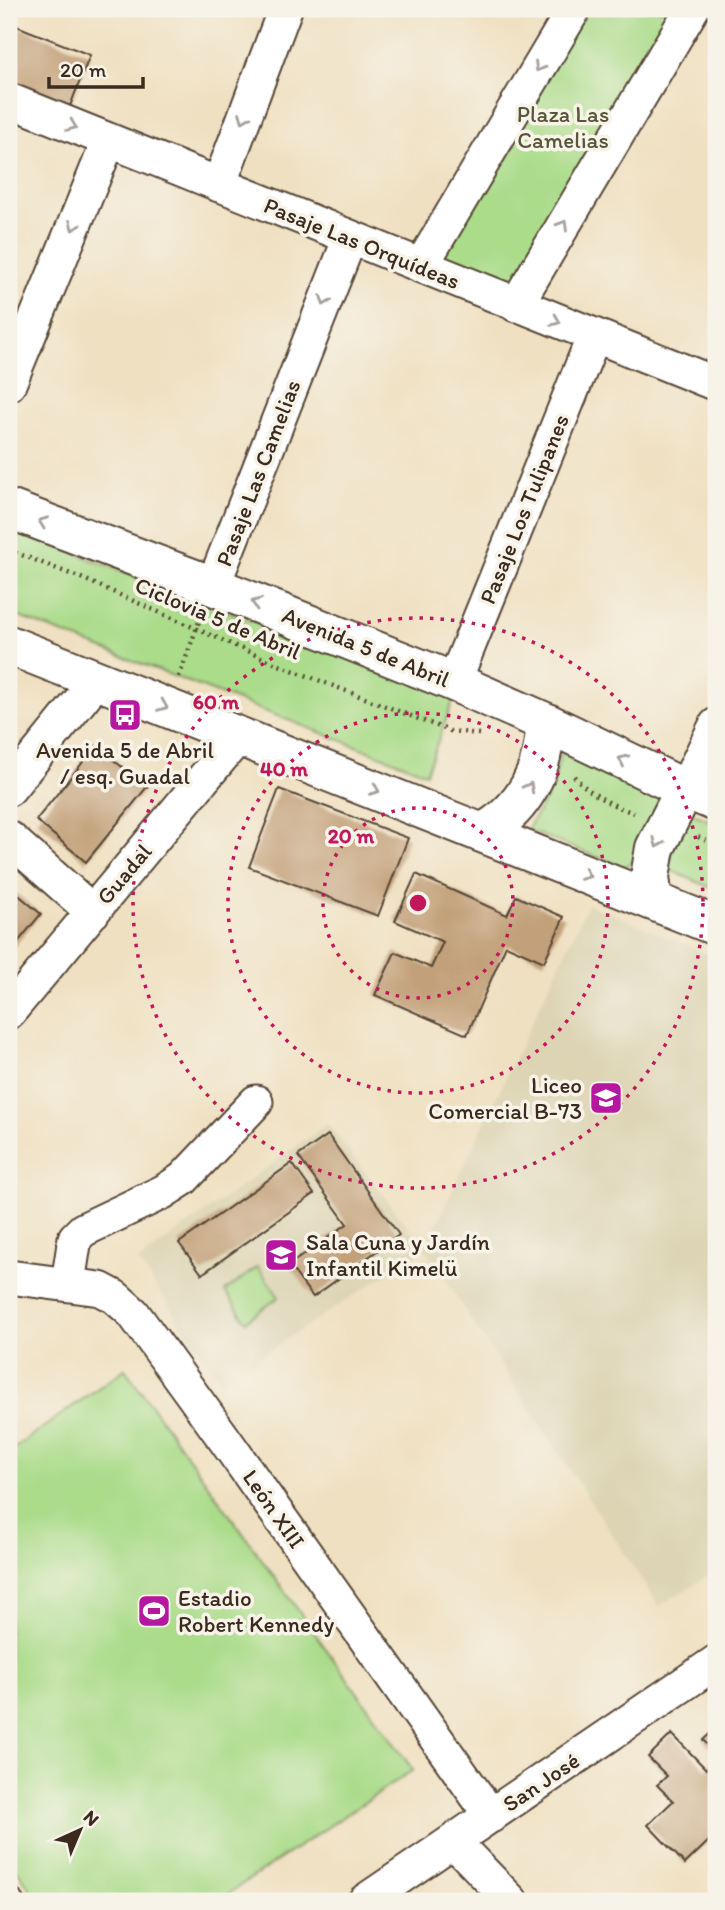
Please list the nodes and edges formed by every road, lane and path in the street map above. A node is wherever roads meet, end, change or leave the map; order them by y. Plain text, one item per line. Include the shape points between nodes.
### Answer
1 (285, 9) edge
2 (575, 9) edge
3 (692, 9) edge
4 (9, 100) edge
5 (109, 141) junction
6 (219, 185) junction
7 (350, 238) junction
8 (421, 266) junction
9 (516, 305) junction
10 (594, 336) junction
11 (9, 384) edge
12 (716, 384) edge
13 (9, 509) edge
14 (9, 550) edge
15 (214, 586) junction
16 (197, 628) junction
17 (9, 645) edge
18 (97, 680) junction
19 (454, 682) junction
20 (167, 708) junction
21 (716, 725) edge
22 (490, 734) dead end
23 (239, 736) junction
24 (544, 736) junction
25 (9, 789) edge
26 (701, 795) edge
27 (667, 825) junction
28 (482, 833) junction
29 (9, 838) edge
30 (716, 845) edge
31 (653, 901) junction
32 (93, 912) junction
33 (716, 926) edge
34 (9, 1012) edge
35 (256, 1102) dead end
36 (9, 1277) edge
37 (68, 1283) junction
38 (716, 1662) edge
39 (491, 1816) junction
40 (453, 1841) junction
41 (365, 1901) edge
42 (511, 1901) edge

1 -> 6 street
2 -> 8 street
9 -> 3 street
4 -> 5 street, Pasaje Las Orquídeas
5 - 6 street, Pasaje Las Orquídeas
5 -> 11 street
6 - 7 street, Pasaje Las Orquídeas
7 - 8 street, Pasaje Las Orquídeas
7 -> 15 street, Pasaje Las Camelias
8 - 9 street, Pasaje Las Orquídeas
9 -> 10 street, Pasaje Las Orquídeas
10 - 12 street, Pasaje Las Orquídeas
10 - 19 street, Pasaje Los Tulipanes
15 -> 13 main road, Avenida 5 de Abril
14 - 16 path, Ciclovia 5 de Abril
15 - 16 path, Pasaje Las Camelias
19 -> 15 main road, Avenida 5 de Abril
16 - 20 path, Pasaje Las Camelias
16 - 22 path, Ciclovia 5 de Abril via 450,731
17 - 18 main road
18 -> 20 main road
18 - 25 street
19 - 24 main road, Avenida 5 de Abril
20 - 23 main road
21 - 26 street
23 -> 28 main road
23 - 32 street, Guadal
26 -> 24 main road, Avenida 5 de Abril
24 - 27 path via 557,758 587,789
28 -> 24 main road via 522,801 538,769
26 - 27 main road
27 - 30 path
27 -> 31 main road via 651,862
28 -> 31 main road
29 - 32 street
31 - 33 main road
32 - 34 street, Guadal
35 - 37 street via 183,1179 83,1230 75,1238
36 - 37 street, León XIII
37 - 39 street, León XIII via 100,1289 133,1313
38 - 39 street, San José
39 - 40 street, San José
40 - 41 street, San José
40 - 42 street

